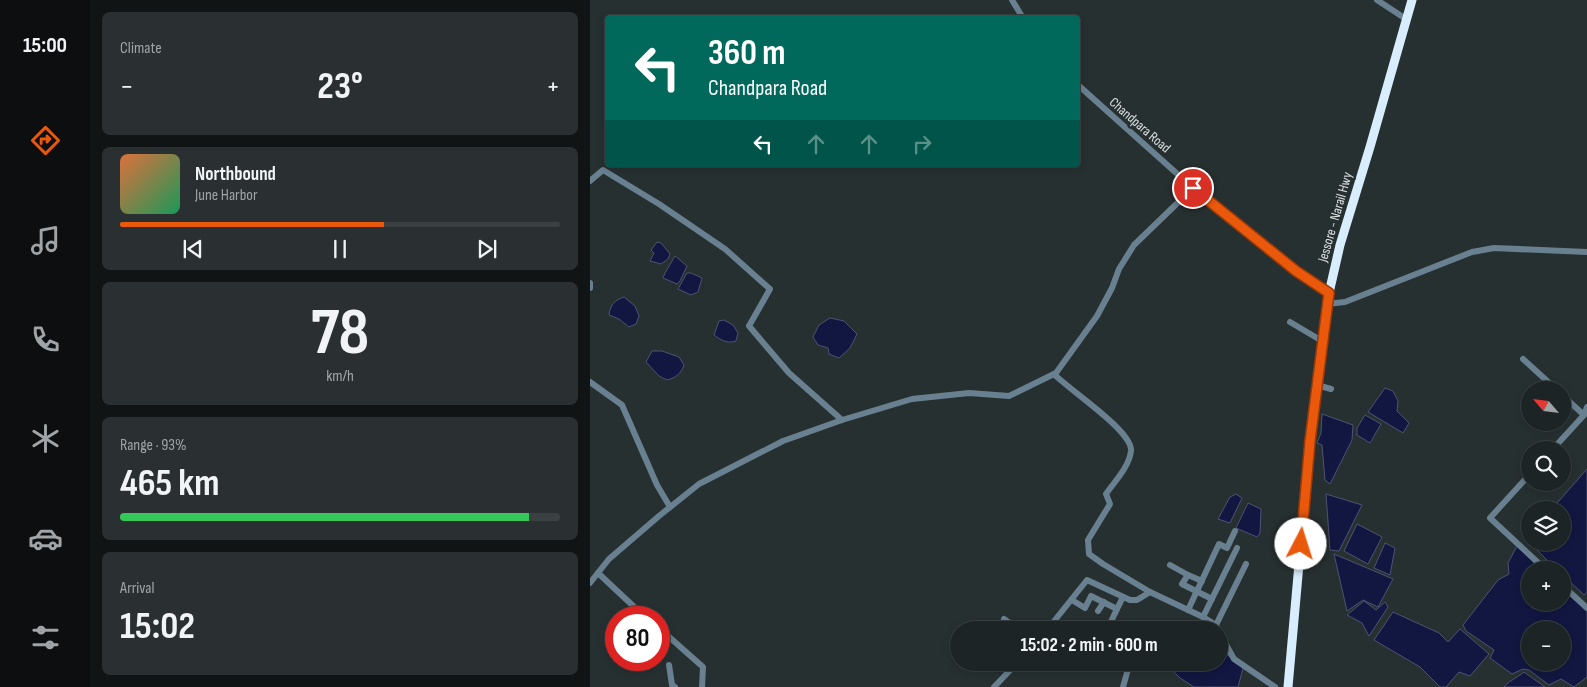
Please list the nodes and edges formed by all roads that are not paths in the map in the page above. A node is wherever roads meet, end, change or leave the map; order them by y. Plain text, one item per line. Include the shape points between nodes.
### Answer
1 (1012, 0) edge
2 (1378, 0) edge
3 (1412, 0) edge
4 (1021, 15) edge
5 (1406, 19) junction
6 (1080, 87) edge
7 (590, 181) edge
8 (1193, 188) junction
9 (1587, 252) edge
10 (590, 283) edge
11 (590, 288) edge
12 (1329, 293) junction
13 (1327, 304) junction
14 (1290, 322) dead end
15 (1322, 342) junction
16 (1523, 359) dead end
17 (1054, 374) junction
18 (1547, 381) edge
19 (590, 382) edge
20 (1317, 385) junction
21 (1331, 390) dead end
22 (1571, 403) edge
23 (1587, 407) edge
24 (1584, 415) junction
25 (842, 420) junction
26 (1560, 441) edge
27 (1521, 484) edge
28 (670, 508) junction
29 (1235, 531) dead end
30 (1237, 548) dead end
31 (1536, 561) edge
32 (1246, 564) dead end
33 (1170, 565) dead end
34 (598, 573) junction
35 (1188, 575) junction
36 (1202, 581) junction
37 (590, 583) edge
38 (1150, 592) junction
39 (1197, 592) junction
40 (1571, 593) edge
41 (1122, 598) dead end
42 (1212, 599) junction
43 (1072, 600) dead end
44 (1104, 602) junction
45 (633, 606) edge
46 (1587, 608) edge
47 (1117, 609) junction
48 (1188, 610) junction
49 (1098, 611) dead end
50 (1203, 617) junction
51 (1004, 619) dead end
52 (1007, 621) edge
53 (1054, 621) edge
54 (1111, 621) edge
55 (1208, 621) edge
56 (1221, 621) edge
57 (670, 638) edge
58 (1228, 648) edge
59 (670, 671) edge
60 (1009, 671) edge
61 (1128, 671) edge
62 (674, 687) edge
63 (702, 687) edge
64 (994, 687) edge
65 (1124, 687) edge
66 (1275, 687) edge
67 (1288, 687) edge

1 - 4 street
2 - 5 street
3 - 5 highway, Jessore - Narail Hwy
5 - 12 highway, Jessore - Narail Hwy
6 - 8 street, Chandpara Road
7 - 25 street via 603,170 725,249 770,289 749,326 789,373
8 - 12 street, Chandpara Road via 1296,271
8 - 17 street via 1134,245 1097,316
9 - 13 street via 1494,248 1472,252 1345,302
10 - 11 street
12 - 13 highway, Jessore - Narail Hwy
13 - 15 highway, Jessore - Narail Hwy
14 - 15 street
15 - 20 highway, Jessore - Narail Hwy
16 - 18 street
17 - 25 street via 1009,396 969,393 912,399
17 - 38 street via 1104,416 1128,440 1132,450 1128,464 1106,494 1110,504 1088,540 1088,554
19 - 28 street via 622,405
20 - 21 street
20 - 67 highway, Jessore - Narail Hwy
22 - 24 street
23 - 24 street
24 - 26 street
25 - 28 street via 775,446 699,484
27 - 31 street via 1490,518
28 - 34 street via 609,559
29 - 36 street via 1227,548 1219,544
30 - 42 street
32 - 56 street
33 - 35 street
34 - 37 street
34 - 45 street
35 - 36 street
35 - 39 street via 1182,584
36 - 39 street
38 - 48 street
38 - 53 street via 1137,600 1130,600 1087,580
39 - 42 street
39 - 48 street
40 - 46 street
41 - 47 street
42 - 50 street
43 - 44 street via 1085,608 1091,596
44 - 47 street
44 - 49 street
47 - 54 street
48 - 50 street
50 - 55 street
51 - 52 street
57 - 63 street via 703,667
58 - 66 street via 1234,659
59 - 62 street
60 - 64 street
61 - 65 street

